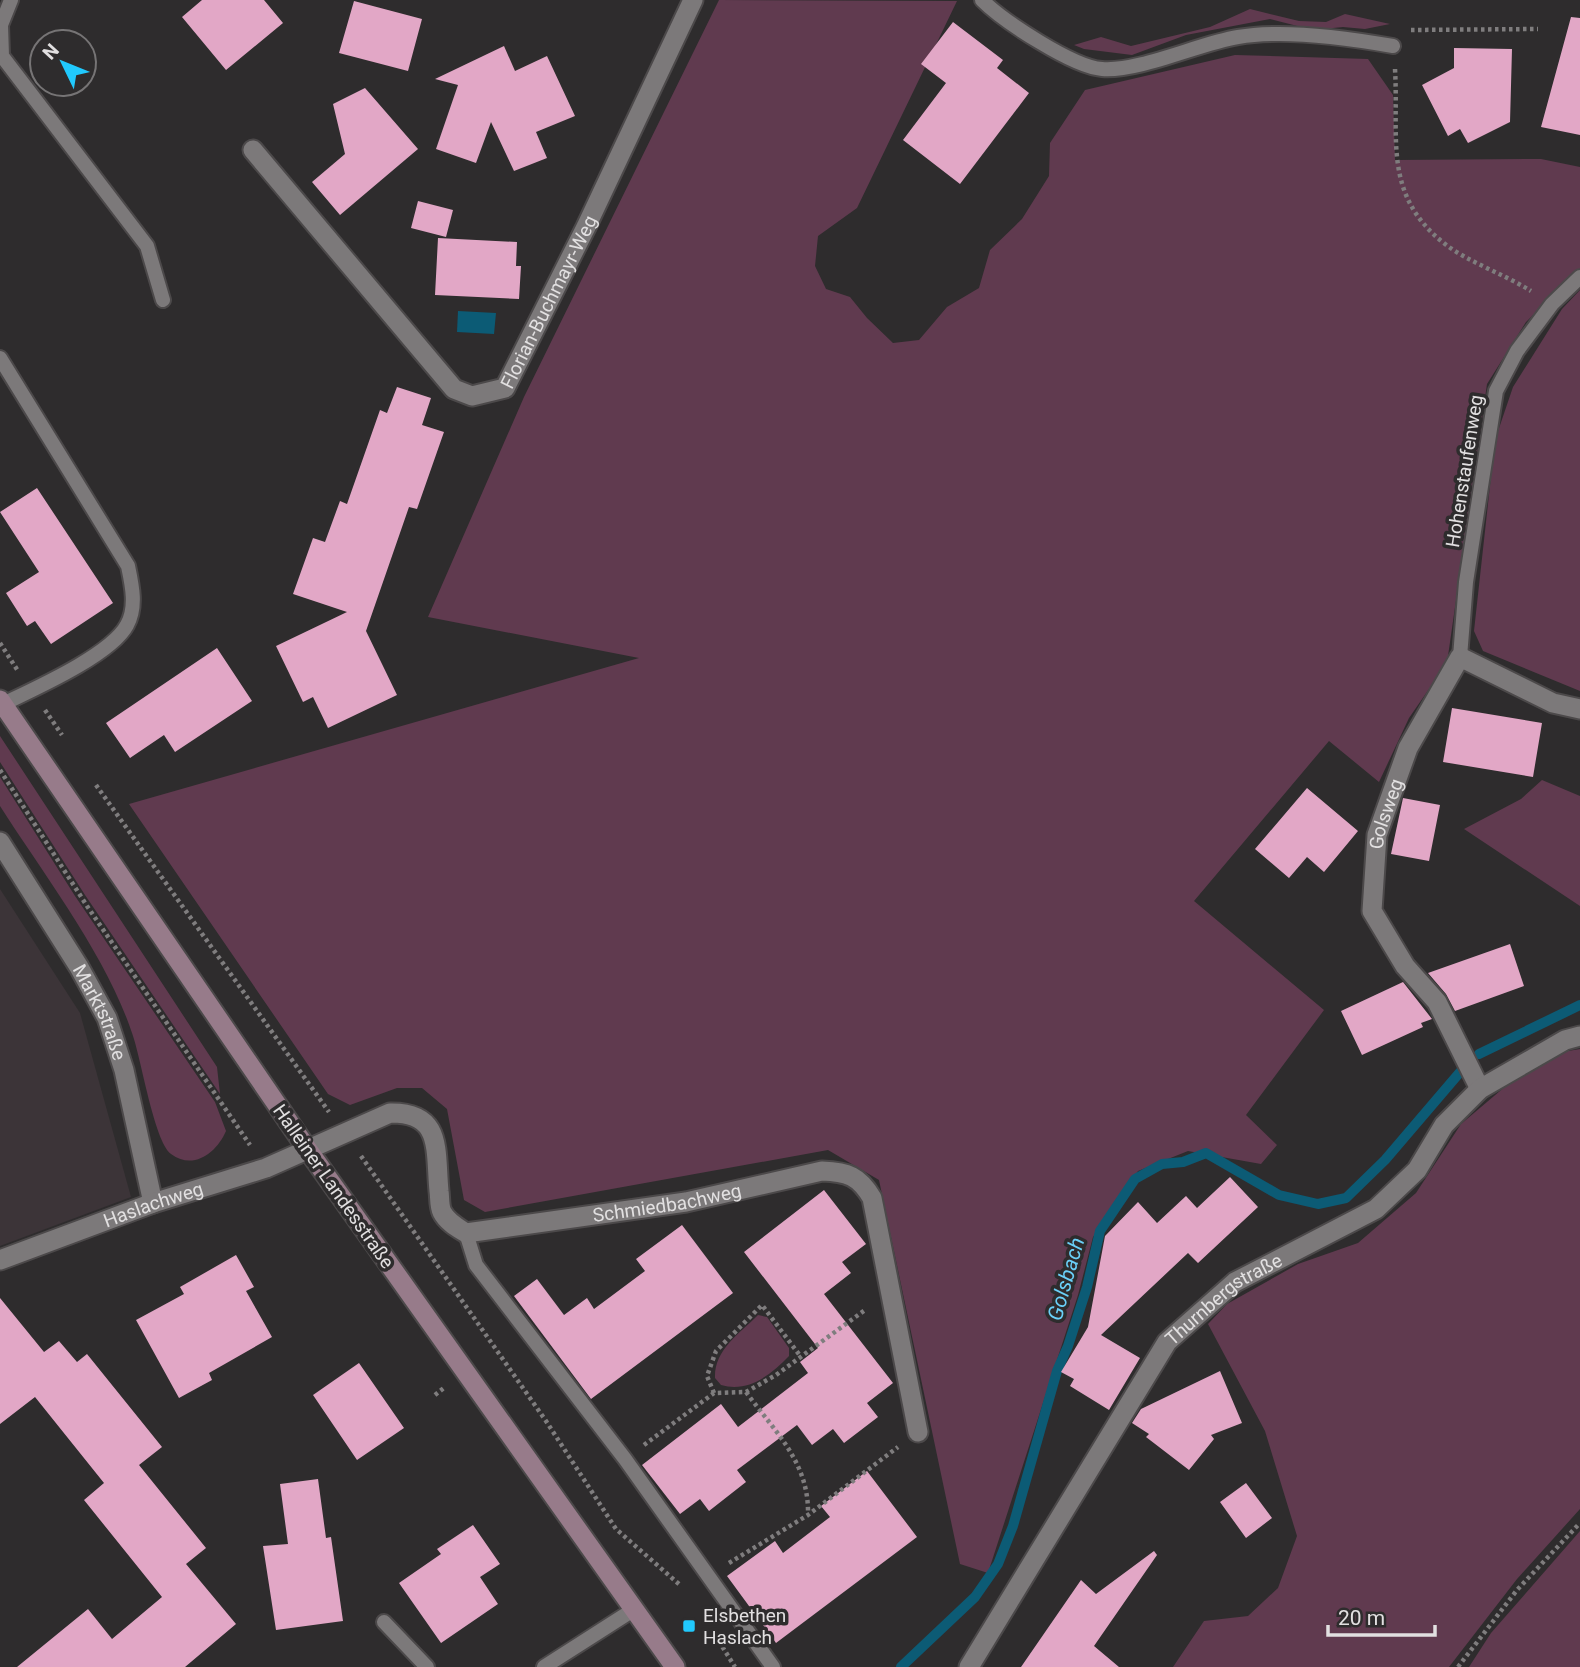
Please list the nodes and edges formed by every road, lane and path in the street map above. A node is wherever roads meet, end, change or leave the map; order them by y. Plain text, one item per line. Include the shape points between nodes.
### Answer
1 (11, 0) edge
2 (693, 0) edge
3 (982, 0) edge
4 (1538, 29) dead end
5 (1393, 46) junction
6 (253, 149) dead end
7 (1580, 277) edge
8 (163, 300) dead end
9 (1552, 304) junction
10 (0, 358) edge
11 (0, 643) edge
12 (1460, 657) junction
13 (31, 690) junction
14 (1, 702) edge
15 (1580, 709) edge
16 (69, 746) dead end
17 (0, 770) edge
18 (92, 780) dead end
19 (0, 842) edge
20 (1580, 1036) edge
21 (1480, 1088) junction
22 (345, 1133) junction
23 (308, 1150) junction
24 (266, 1168) junction
25 (153, 1203) junction
26 (466, 1233) junction
27 (0, 1260) edge
28 (891, 1291) junction
29 (801, 1357) junction
30 (746, 1392) junction
31 (714, 1393) junction
32 (918, 1432) joint
33 (625, 1460) junction
34 (808, 1515) junction
35 (1580, 1523) edge
36 (711, 1576) junction
37 (685, 1592) dead end
38 (633, 1610) junction
39 (384, 1622) dead end
40 (714, 1632) dead end
41 (427, 1667) edge
42 (544, 1667) edge
43 (675, 1667) edge
44 (734, 1667) edge
45 (773, 1667) edge
46 (969, 1667) edge
47 (1458, 1667) edge

1 - 8 lane via 1,25 2,56 147,246
2 - 6 street, Florian-Buchmayr-Weg via 505,388 472,396 454,389
3 - 5 lane via 1057,53 1102,69 1239,36
4 - 5 path via 1412,29
5 - 9 path via 1398,178 1419,220 1446,245
7 - 9 lane, Hohenstaufenweg
9 - 12 lane, Hohenstaufenweg via 1517,351 1496,391 1466,582
10 - 13 lane via 128,566 134,596 128,625 108,646
11 - 13 path
12 - 15 street via 1553,703
12 - 21 street, Golsweg via 1408,748 1377,835 1372,911 1405,966 1437,1002
13 - 14 lane
13 - 16 path
14 - 23 main road, Halleiner Landesstraße
17 - 24 path
18 - 22 path
19 - 25 street, Marktstraße via 107,1018 124,1070
20 - 21 street, Thurnbergstraße
21 - 46 street, Thurnbergstraße via 1444,1125 1417,1170 1376,1209 1235,1282 1167,1342
22 - 23 street
22 - 26 street via 390,1113 411,1113 426,1122 434,1140 441,1211
22 - 37 path via 616,1529
23 - 24 street, Haslachweg
23 - 38 main road, Halleiner Landesstraße
24 - 25 street, Haslachweg
25 - 27 street, Haslachweg
26 - 28 street, Schmiedbachweg via 686,1202 822,1171 841,1171 862,1182 872,1198
26 - 33 lane via 476,1265
28 - 29 path
28 - 32 street, Schmiedbachweg
29 - 30 path
29 - 31 path via 762,1305 716,1351 707,1376
30 - 31 path
30 - 34 path via 801,1466 809,1489
31 - 33 path
32 - 34 path
33 - 36 lane
34 - 36 path
35 - 47 path via 1517,1590
36 - 45 lane
38 - 42 lane
38 - 43 main road, Halleiner Landesstraße
39 - 41 lane
40 - 44 path

